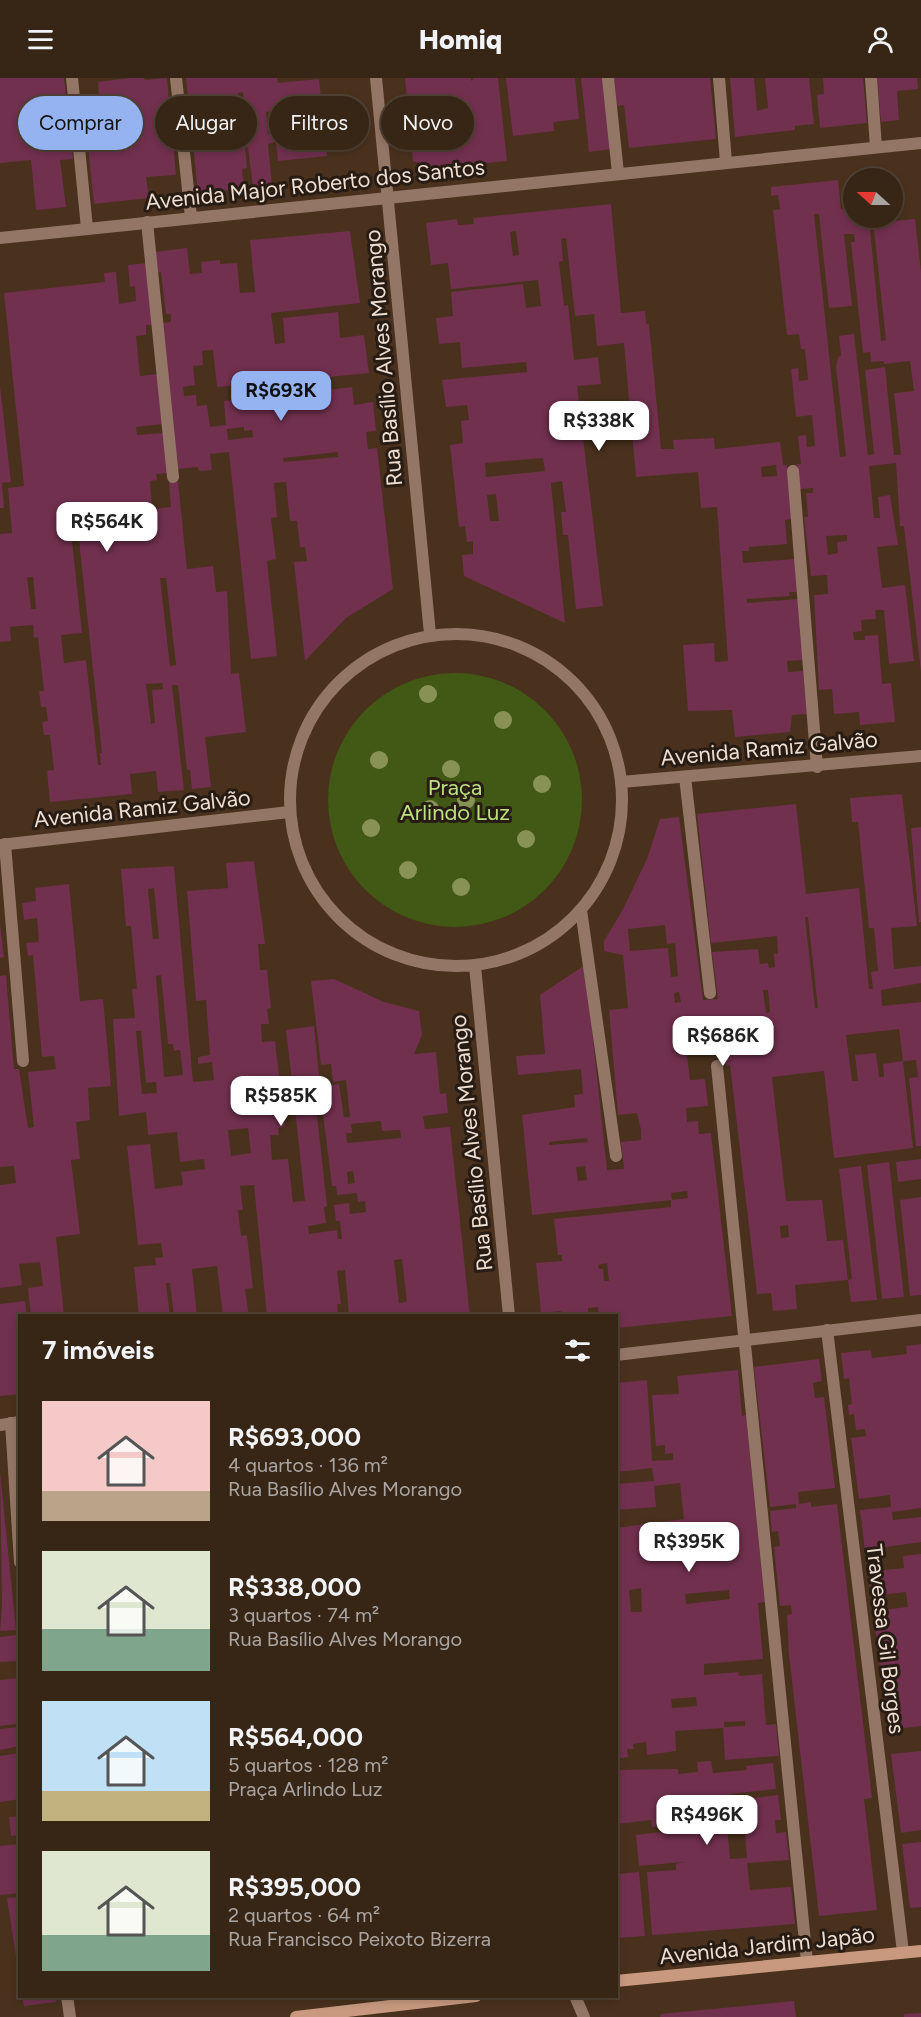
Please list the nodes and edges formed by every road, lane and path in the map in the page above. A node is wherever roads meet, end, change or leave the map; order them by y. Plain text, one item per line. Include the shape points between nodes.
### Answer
1 (72, 78) edge
2 (176, 78) edge
3 (376, 78) edge
4 (608, 78) edge
5 (719, 78) edge
6 (871, 78) edge
7 (921, 143) edge
8 (876, 147) junction
9 (726, 162) junction
10 (618, 173) junction
11 (388, 196) junction
12 (191, 217) junction
13 (147, 222) junction
14 (87, 228) junction
15 (0, 238) edge
16 (793, 471) dead end
17 (173, 477) dead end
18 (430, 634) junction
19 (921, 756) edge
20 (817, 766) junction
21 (685, 777) junction
22 (621, 782) junction
23 (289, 812) junction
24 (2, 844) edge
25 (580, 910) junction
26 (475, 966) junction
27 (710, 993) dead end
28 (23, 1061) dead end
29 (717, 1066) dead end
30 (616, 1156) dead end
31 (509, 1314) edge
32 (921, 1320) edge
33 (827, 1330) junction
34 (745, 1340) junction
35 (618, 1355) edge
36 (10, 1424) edge
37 (18, 1534) edge
38 (921, 1951) edge
39 (903, 1952) junction
40 (807, 1962) junction
41 (618, 1981) edge
42 (68, 1998) edge
43 (459, 1998) edge
44 (576, 1998) edge
45 (70, 2017) edge
46 (296, 2017) edge
47 (584, 2017) edge

1 - 14 street
2 - 12 street
3 - 11 street, Rua Basílio Alves Morango
4 - 10 street
5 - 9 street
6 - 8 street
7 - 8 street, Avenida Major Roberto dos Santos
8 - 9 street, Avenida Major Roberto dos Santos
9 - 10 street, Avenida Major Roberto dos Santos
10 - 11 street, Avenida Major Roberto dos Santos
11 - 12 street, Avenida Major Roberto dos Santos
11 - 18 street, Rua Basílio Alves Morango
12 - 13 street, Avenida Major Roberto dos Santos
13 - 14 street, Avenida Major Roberto dos Santos
13 - 17 street
14 - 15 street, Avenida Major Roberto dos Santos
16 - 20 street
18 - 22 street via 484,635 535,652 578,685 608,730
18 - 23 street via 383,649 342,677 312,717 293,762
19 - 20 street, Avenida Ramiz Galvão
20 - 21 street, Avenida Ramiz Galvão
21 - 22 street, Avenida Ramiz Galvão
21 - 27 street
22 - 25 street via 620,828 606,871
23 - 24 street, Avenida Ramiz Galvão
23 - 26 street via 299,856 319,896 349,928 387,952 430,965
24 - 28 street
25 - 26 street via 550,937 514,956
25 - 30 street
26 - 31 street, Rua Basílio Alves Morango
29 - 34 street
32 - 33 street
33 - 34 street
33 - 39 street, Travessa Gil Borges
34 - 35 street
34 - 40 street
36 - 37 street
38 - 39 main road, Avenida Jardim Japão
39 - 40 main road, Avenida Jardim Japão
40 - 41 main road, Avenida Jardim Japão
42 - 45 street
43 - 46 main road
44 - 47 street

